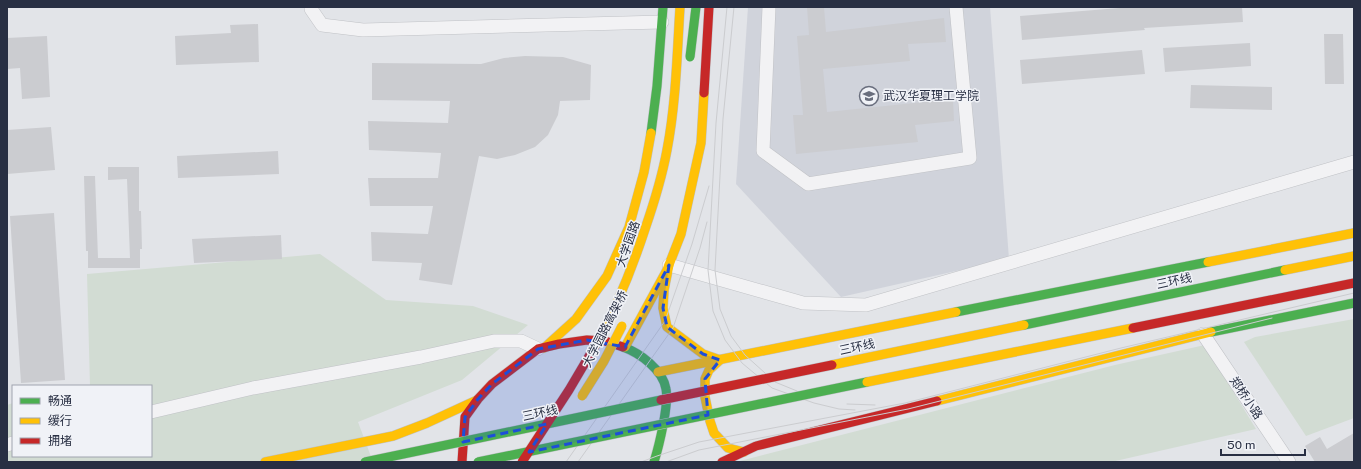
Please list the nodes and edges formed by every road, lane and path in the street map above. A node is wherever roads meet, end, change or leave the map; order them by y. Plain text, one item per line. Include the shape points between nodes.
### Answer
1 (311, 7) edge
2 (663, 7) edge
3 (680, 7) edge
4 (696, 7) edge
5 (709, 7) edge
6 (769, 7) edge
7 (956, 7) edge
8 (662, 22) junction
9 (690, 65) dead end
10 (1354, 162) edge
11 (1354, 233) edge
12 (1354, 256) edge
13 (669, 265) junction
14 (1354, 283) edge
15 (1354, 303) edge
16 (624, 320) dead end
17 (1203, 334) junction
18 (625, 347) junction
19 (541, 348) junction
20 (720, 360) junction
21 (658, 372) junction
22 (478, 399) junction
23 (152, 412) edge
24 (744, 452) junction
25 (543, 456) dead end
26 (265, 462) edge
27 (365, 462) edge
28 (462, 462) edge
29 (478, 462) edge
30 (522, 462) edge
31 (654, 462) edge
32 (722, 462) edge
33 (1289, 462) edge

1 - 8 street via 322,25 362,30
2 - 8 main road
3 - 30 main road, 大学园路, bridge via 673,101 663,168 653,207 613,314 562,401
4 - 9 main road, bridge
5 - 13 main road via 701,143 680,234
6 - 7 street via 763,151 808,184 970,158
8 - 19 main road via 652,125 644,172 629,227 607,276 576,319
10 - 13 street via 866,305 803,303
11 - 20 main road
12 - 27 main road, 三环线, bridge
13 - 18 main road
13 - 20 main road via 663,308 667,327 702,354
14 - 29 main road, bridge
15 - 17 main road
16 - 25 main road, 大学园路高架桥, bridge via 604,361
17 - 24 main road via 756,446
17 - 33 street, 郑桥小路
18 - 19 main road via 605,341 587,340
18 - 21 main road via 644,358
19 - 22 main road via 492,384
19 - 23 street via 521,341 494,341 253,388
20 - 21 main road
20 - 24 main road via 705,379 705,397 710,421 714,433 728,448
21 - 31 main road via 666,389 659,448
22 - 26 main road via 393,436
22 - 28 main road via 465,416
24 - 32 main road

